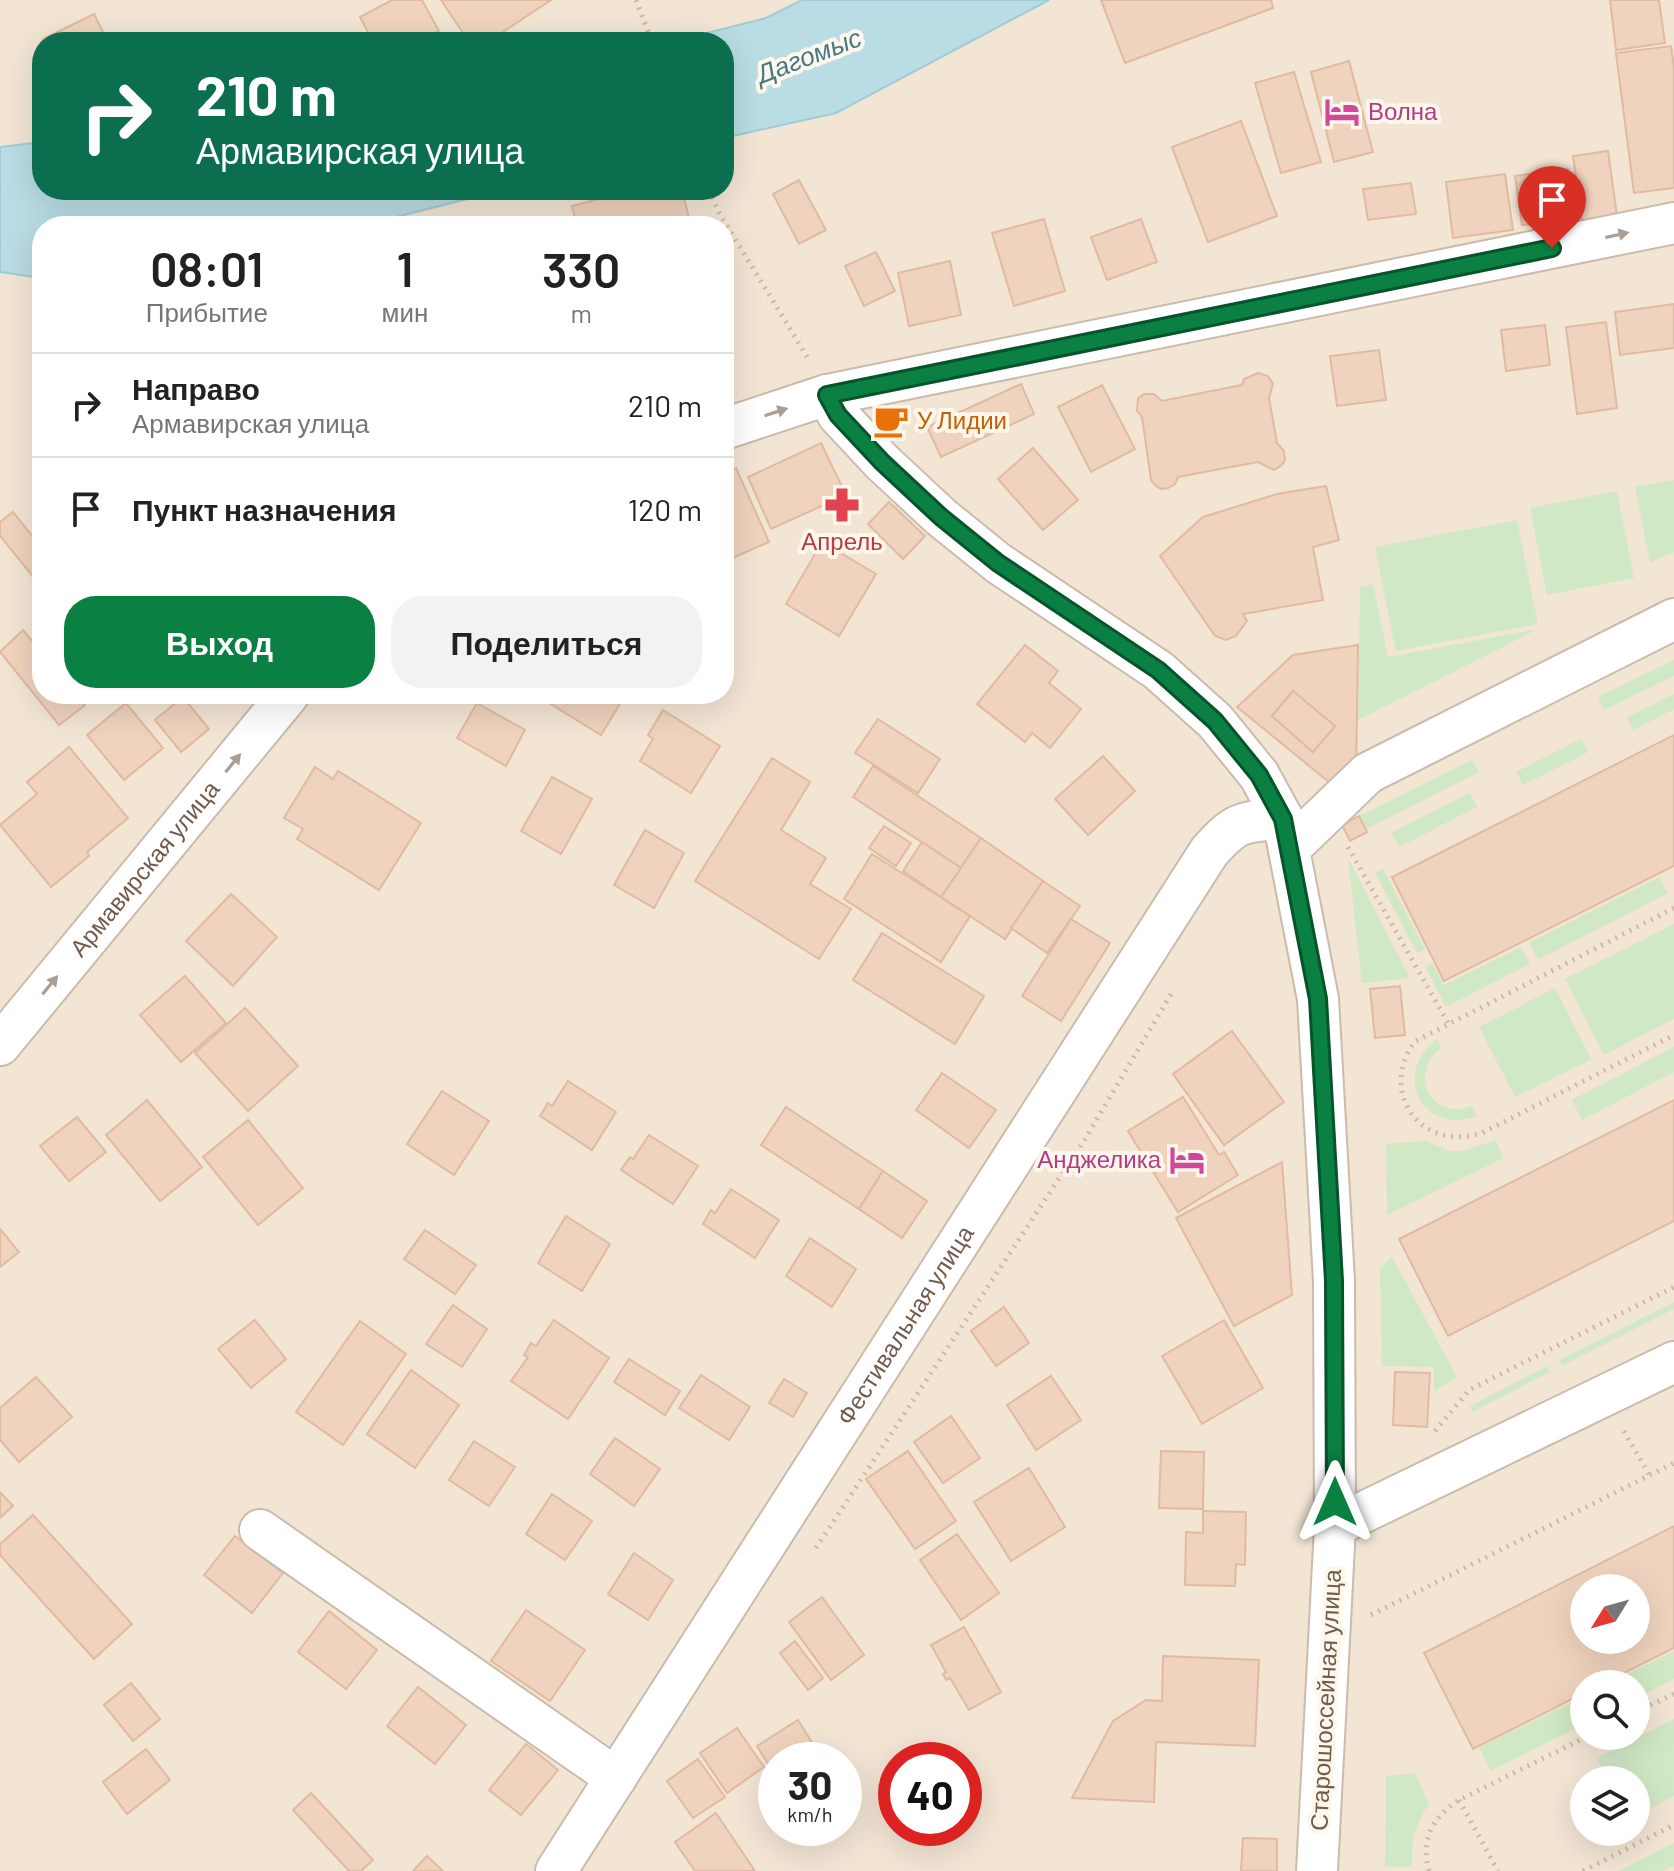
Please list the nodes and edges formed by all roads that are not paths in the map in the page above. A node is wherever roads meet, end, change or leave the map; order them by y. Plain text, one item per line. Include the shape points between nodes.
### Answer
1 (1674, 223) edge
2 (818, 378) junction
3 (734, 424) edge
4 (1674, 619) edge
5 (281, 704) edge
6 (1286, 834) junction
7 (0, 1045) edge
8 (1674, 1362) edge
9 (1335, 1526) junction
10 (260, 1530) dead end
11 (616, 1778) junction
12 (556, 1871) edge
13 (1317, 1871) edge

2 -> 1 street
3 -> 2 street
2 - 6 street, Старошоссейная улица via 838,415 941,517 998,563 1158,670 1215,721 1259,775
4 - 6 street via 1368,773
7 -> 5 street, Армавирская улица
6 - 9 street, Старошоссейная улица via 1318,999 1334,1281
6 - 11 street, Фестивальная улица via 1243,822 1209,852
8 - 9 street
9 - 13 street, Старошоссейная улица
10 - 11 street
11 - 12 street, Фестивальная улица

